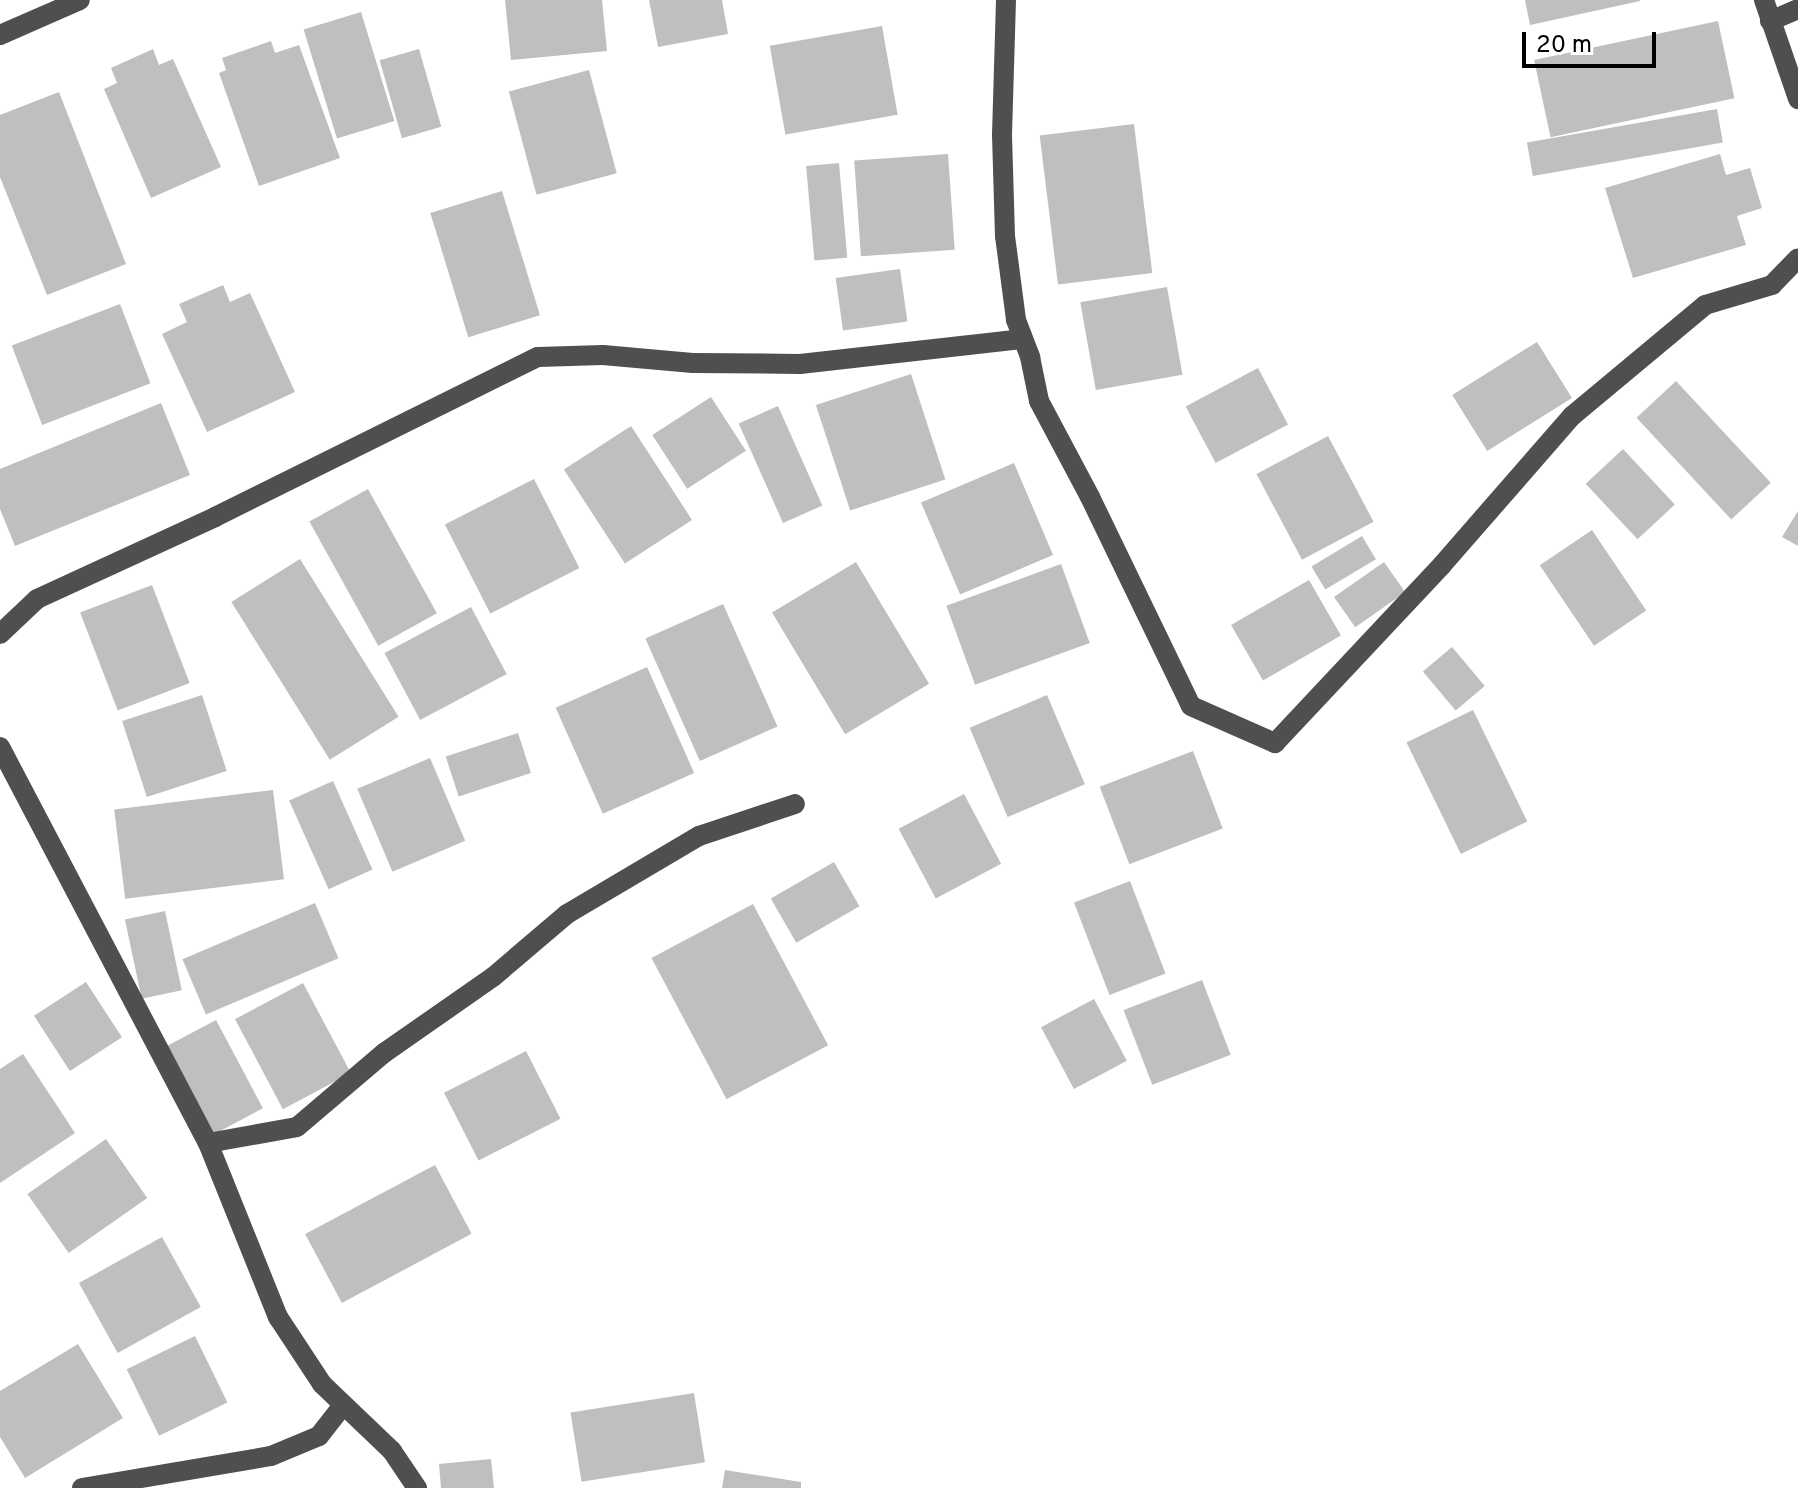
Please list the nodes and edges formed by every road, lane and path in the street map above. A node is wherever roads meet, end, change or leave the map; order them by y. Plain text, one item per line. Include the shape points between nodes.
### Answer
1 (80, 0) edge
2 (1006, 0) edge
3 (1764, 0) edge
4 (1798, 9) edge
5 (1770, 21) junction
6 (0, 35) edge
7 (1798, 99) edge
8 (1798, 258) edge
9 (1022, 339) junction
10 (0, 634) edge
11 (0, 747) edge
12 (795, 804) dead end
13 (208, 1143) junction
14 (343, 1405) junction
15 (82, 1488) edge
16 (417, 1488) edge

1 - 6 street
2 - 9 street via 1005,236
3 - 5 street
4 - 5 street
5 - 7 street
8 - 9 street via 1772,285 1705,305 1572,416 1275,743 1191,706 1039,401
9 - 10 street via 800,364 538,357 37,599
11 - 13 street
12 - 13 street via 699,836 567,914 493,977 384,1053 297,1127
13 - 14 street via 278,1317 322,1384
14 - 15 street via 319,1436 271,1456
14 - 16 street via 392,1451

